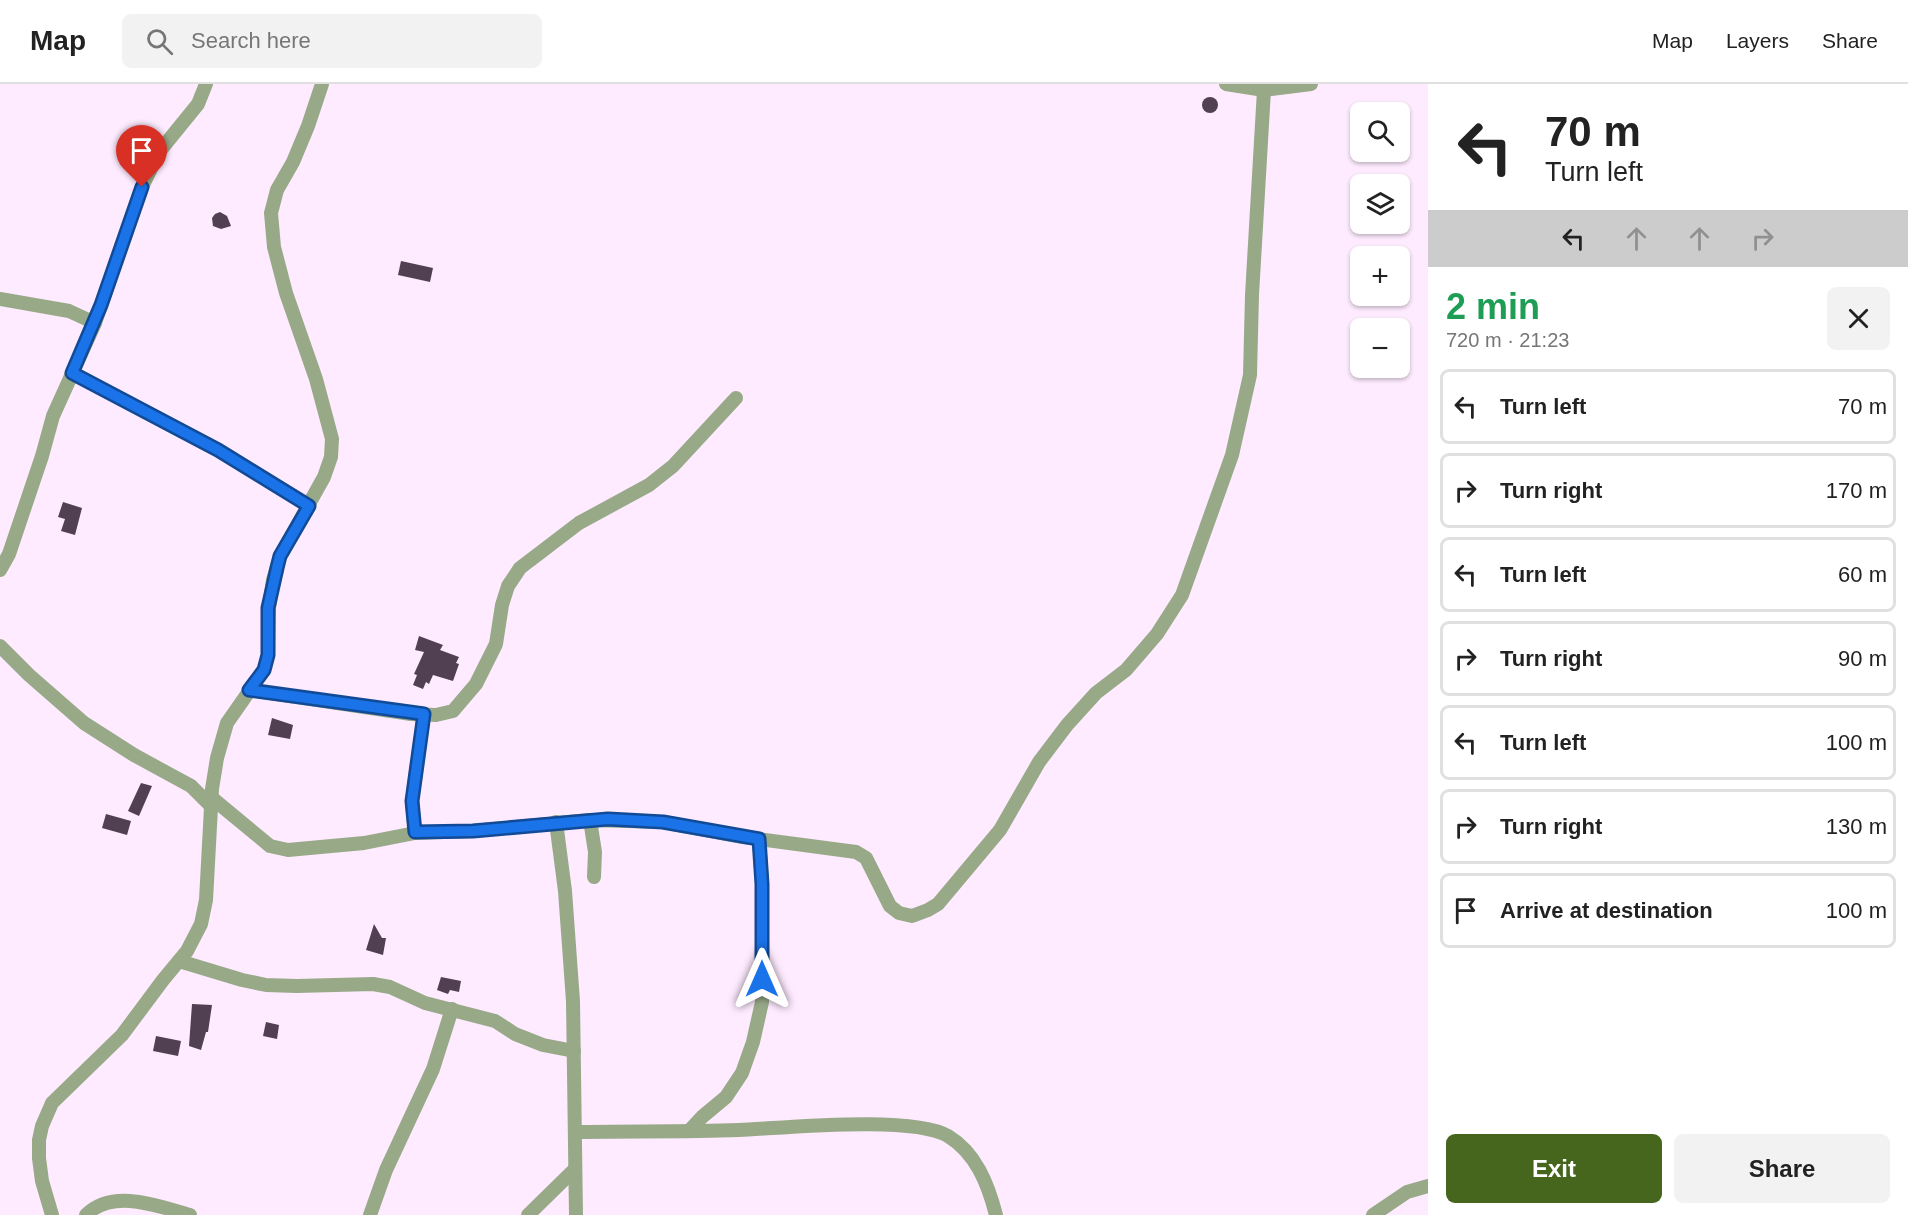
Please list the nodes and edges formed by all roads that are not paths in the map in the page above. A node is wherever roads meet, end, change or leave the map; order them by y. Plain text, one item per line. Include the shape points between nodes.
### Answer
1 (206, 84) edge
2 (322, 84) edge
3 (1226, 84) edge
4 (1311, 84) edge
5 (1264, 90) junction
6 (0, 299) edge
7 (94, 322) junction
8 (72, 373) junction
9 (736, 398) dead end
10 (309, 506) junction
11 (0, 570) edge
12 (0, 646) edge
13 (249, 690) junction
14 (424, 714) junction
15 (211, 802) junction
16 (590, 820) junction
17 (556, 822) junction
18 (415, 832) junction
19 (759, 839) junction
20 (594, 877) dead end
21 (179, 961) junction
22 (452, 1009) junction
23 (574, 1051) junction
24 (688, 1131) junction
25 (575, 1132) junction
26 (575, 1169) junction
27 (1428, 1186) edge
28 (52, 1215) edge
29 (86, 1215) edge
30 (190, 1215) edge
31 (370, 1215) edge
32 (528, 1215) edge
33 (576, 1215) edge
34 (996, 1215) edge
35 (1373, 1215) edge

1 - 7 street via 198,104 159,152 142,187
2 - 10 street via 271,213 274,247 286,293 332,440 331,457
3 - 5 street
4 - 5 street
5 - 19 street via 1250,375 1232,454 1212,514 1182,595 1157,634 1126,670 1096,693 1067,725 1039,762 1000,830 938,904 928,910 912,916 890,906 866,858 856,852
6 - 7 street via 69,311
7 - 8 street
8 - 10 street via 208,445
8 - 11 street via 53,416 9,554
9 - 14 street via 673,466 649,485 579,523 520,568 508,586 495,644 476,684 453,711
10 - 13 street via 280,556 268,608 268,655 264,670
12 - 15 street via 84,723 192,786
13 - 14 street
13 - 15 street via 227,723
14 - 18 street via 412,801
15 - 18 street via 270,846 288,850 364,843
15 - 21 street via 206,900 201,924
16 - 17 street
16 - 19 street via 663,822
16 - 20 street
17 - 18 street via 473,831
17 - 23 street via 565,891
19 - 24 street via 762,1002 753,1042 742,1073 726,1097
21 - 22 street via 266,985 373,984
21 - 28 street via 122,1035 52,1103 39,1140 42,1181
22 - 23 street via 495,1021 543,1045
22 - 31 street via 433,1070 386,1170
23 - 25 street
24 - 25 street
24 - 34 street via 882,1125 921,1128 946,1135 967,1151 989,1186
25 - 26 street
26 - 32 street
26 - 33 street
27 - 35 street via 1407,1192
29 - 30 street via 114,1200

